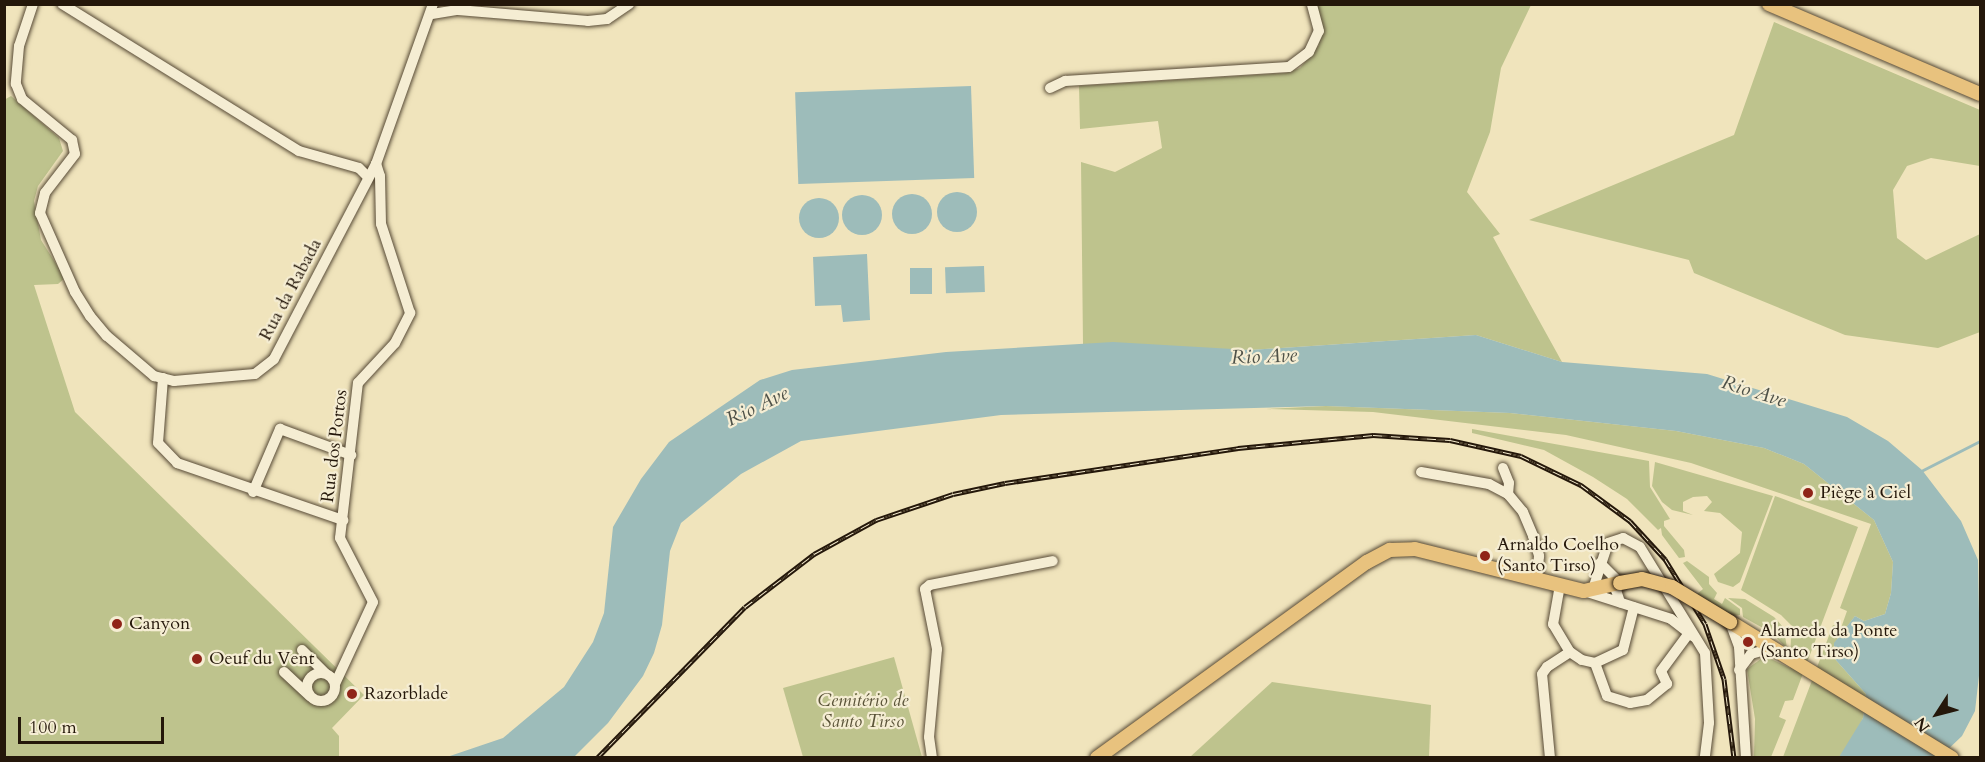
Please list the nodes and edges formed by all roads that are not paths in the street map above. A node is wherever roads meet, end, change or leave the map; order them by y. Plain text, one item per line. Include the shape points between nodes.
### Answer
1 (33, 4) edge
2 (62, 4) edge
3 (629, 4) edge
4 (1312, 4) edge
5 (1768, 4) edge
6 (1781, 7) edge
7 (433, 9) edge
8 (1050, 88) dead end
9 (1980, 94) edge
10 (376, 164) junction
11 (368, 177) junction
12 (163, 378) junction
13 (351, 455) junction
14 (1503, 468) dead end
15 (1421, 472) dead end
16 (253, 492) junction
17 (1508, 494) junction
18 (343, 520) junction
19 (1053, 561) dead end
20 (1600, 562) junction
21 (1537, 579) junction
22 (1620, 583) junction
23 (1560, 585) junction
24 (1588, 590) junction
25 (1620, 603) junction
26 (1634, 607) junction
27 (1684, 613) junction
28 (1671, 619) junction
29 (1730, 622) junction
30 (1689, 633) junction
31 (1700, 644) junction
32 (302, 650) dead end
33 (1777, 651) junction
34 (1570, 652) junction
35 (1595, 663) junction
36 (1739, 670) junction
37 (284, 672) dead end
38 (329, 677) junction
39 (313, 699) junction
40 (1952, 757) edge
41 (932, 758) edge
42 (1097, 758) edge
43 (1550, 758) edge
44 (1705, 758) edge
45 (1746, 758) edge

1 - 12 street via 19,46 16,84 22,99 72,140 75,154 45,193 40,213 52,245 90,316 129,356
2 - 11 street via 299,151 359,168
3 - 7 street via 607,19 588,21
4 - 8 street via 1319,31 1309,52 1289,67 1065,81
5 - 6 main road
6 - 9 main road
7 - 10 street, Rua da Rabada
10 - 11 street, Rua da Rabada
10 - 13 street, Rua dos Portos via 381,224 410,313 395,343 358,382
11 - 12 street, Rua da Rabada via 274,359 255,374 223,379
12 - 16 street via 158,443 177,463
13 - 16 street via 280,429
13 - 18 street, Rua dos Portos
14 - 17 street via 1509,483
15 - 17 street via 1490,484
16 - 18 street
17 - 21 street via 1523,512 1533,537 1539,556
18 - 38 street, Rua dos Portos via 340,538 373,602 345,669
19 - 41 street via 925,589 923,596 937,649 929,737
20 - 22 street
20 - 24 street
20 - 27 street via 1608,543 1623,538 1640,547
21 - 23 main road
21 - 42 main road via 1415,549 1390,550 1367,562
22 - 24 main road
22 - 25 street via 1616,590
22 - 29 main road, bridge via 1642,579 1672,587
23 - 24 main road
23 - 34 street via 1553,624
24 - 25 street
25 - 26 street
26 - 28 street
26 - 35 street via 1623,650
27 - 28 street
27 - 31 street
28 - 30 street
29 - 33 main road
29 - 36 street via 1739,646
30 - 31 street
30 - 35 street via 1661,671 1667,684 1647,700 1630,703 1607,696
31 - 44 street via 1705,652 1709,723
32 - 38 street
33 - 36 street via 1751,654
33 - 40 main road
34 - 35 street
34 - 43 street via 1546,667 1542,674
36 - 45 street
37 - 39 street
38 - 39 street via 330,698
38 - 39 street via 309,679 307,689

